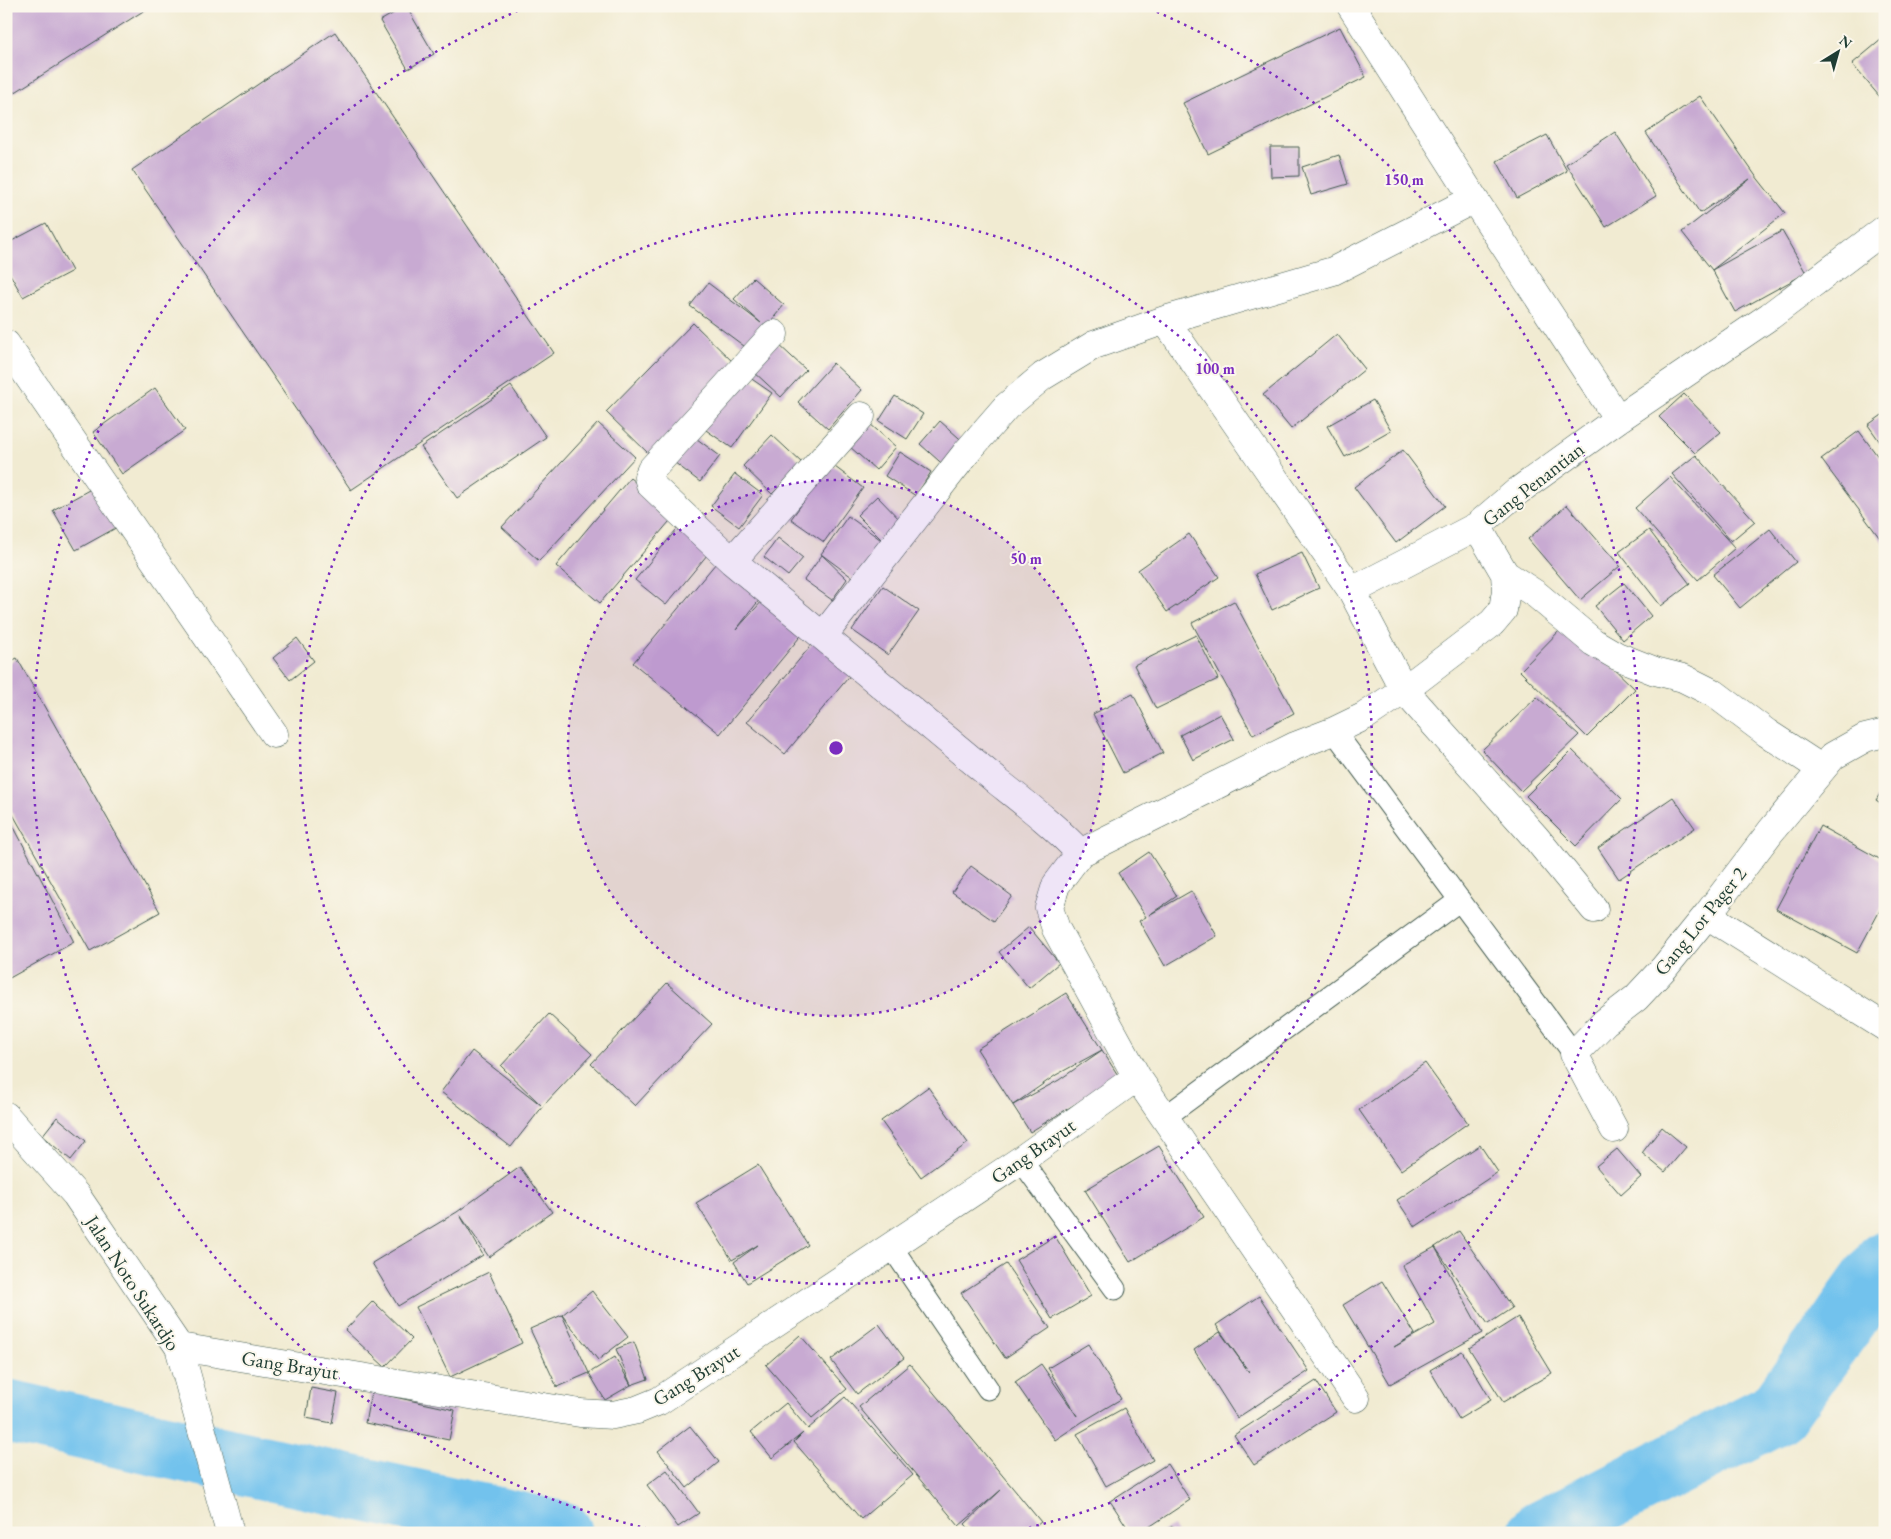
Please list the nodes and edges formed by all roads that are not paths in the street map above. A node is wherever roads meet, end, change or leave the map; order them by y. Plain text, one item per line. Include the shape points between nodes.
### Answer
1 (1351, 6) edge
2 (1474, 199) junction
3 (1885, 229) edge
4 (1165, 320) junction
5 (774, 334) dead end
6 (6, 344) edge
7 (861, 416) dead end
8 (1618, 419) junction
9 (1477, 526) junction
10 (732, 561) junction
11 (1505, 574) junction
12 (1352, 592) junction
13 (823, 636) junction
14 (1404, 690) junction
15 (1334, 731) junction
16 (274, 734) dead end
17 (1885, 734) edge
18 (1822, 769) junction
19 (1080, 853) junction
20 (1460, 900) junction
21 (1594, 909) dead end
22 (1707, 915) junction
23 (1885, 1027) edge
24 (1574, 1054) junction
25 (1137, 1076) junction
26 (6, 1116) edge
27 (1165, 1117) junction
28 (1614, 1129) dead end
29 (1021, 1160) junction
30 (891, 1246) junction
31 (1115, 1289) dead end
32 (178, 1347) junction
33 (988, 1389) dead end
34 (1356, 1398) dead end
35 (230, 1533) edge

1 - 2 street
2 - 4 street via 1333,271
2 - 8 street
3 - 8 street, Gang Penantian via 1770,316
4 - 12 street
4 - 13 street via 1094,345 1043,376 1006,407 966,453
5 - 10 street via 650,470 648,477 650,484
6 - 16 street
7 - 10 street
8 - 9 street, Gang Penantian via 1518,491
9 - 11 street, Gang Penantian
9 - 12 street
10 - 13 street
11 - 14 street via 1503,610 1492,623
11 - 18 street via 1537,595 1593,642 1633,663 1683,678 1715,694
12 - 14 street
13 - 19 street via 1064,835
14 - 15 street via 1365,716
14 - 21 street via 1536,838
15 - 19 street via 1296,746
15 - 20 lane
17 - 18 street, Gang Lor Pager 2 via 1865,738 1833,756
18 - 22 street, Gang Lor Pager 2
19 - 25 street via 1056,885 1050,908 1056,929
20 - 24 lane
20 - 27 lane
22 - 23 street
22 - 24 street, Gang Lor Pager 2 via 1636,998 1605,1022
24 - 28 street
25 - 27 street
25 - 29 street, Gang Brayut
26 - 32 street, Jalan Noto Sukardjo via 76,1195
27 - 34 street
29 - 30 street, Gang Brayut
29 - 31 lane
30 - 32 street, Gang Brayut via 659,1401 613,1415 580,1413
30 - 33 lane
32 - 35 street, Jalan Noto Sukardjo

